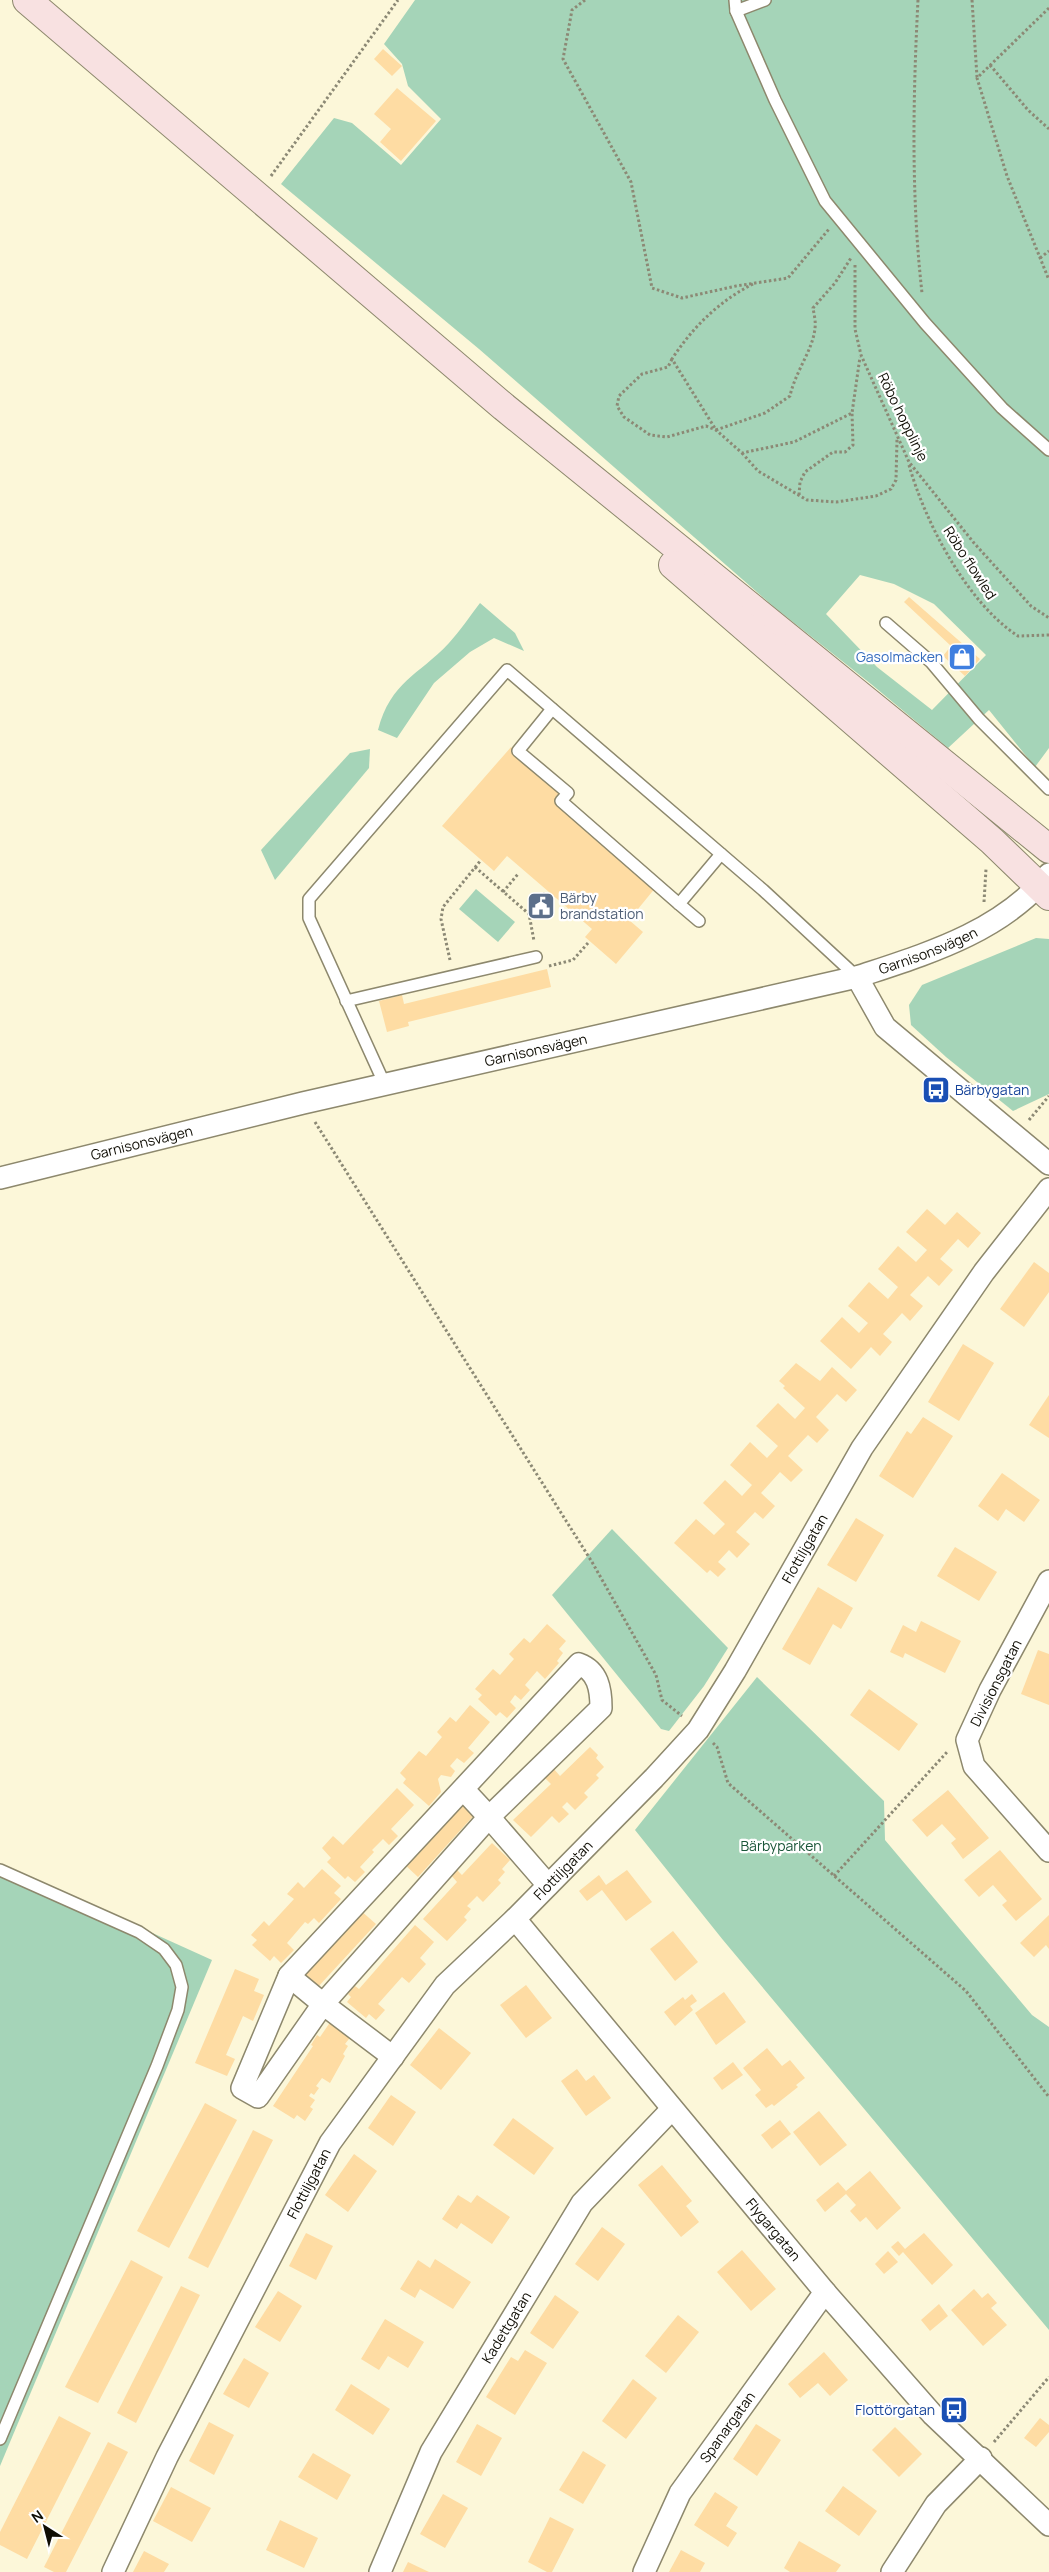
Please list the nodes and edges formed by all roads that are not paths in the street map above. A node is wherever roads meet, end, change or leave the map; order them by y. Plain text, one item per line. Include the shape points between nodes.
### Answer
1 (27, 0) edge
2 (765, 0) edge
3 (736, 6) edge
4 (504, 407) junction
5 (1049, 450) edge
6 (886, 622) dead end
7 (552, 709) junction
8 (1049, 789) edge
9 (1049, 849) edge
10 (720, 854) junction
11 (1045, 886) edge
12 (679, 904) junction
13 (699, 921) dead end
14 (536, 956) road end
15 (857, 977) junction
16 (346, 1001) junction
17 (384, 1085) junction
18 (1049, 1164) edge
19 (0, 1178) edge
20 (1049, 1189) edge
21 (1049, 1582) edge
22 (462, 1789) junction
23 (489, 1817) junction
24 (1049, 1851) edge
25 (0, 1870) edge
26 (548, 1885) junction
27 (515, 1919) junction
28 (290, 1976) junction
29 (323, 2004) junction
30 (393, 2057) junction
31 (672, 2109) junction
32 (825, 2292) junction
33 (0, 2439) edge
34 (980, 2458) junction
35 (1049, 2525) edge
36 (113, 2572) edge
37 (380, 2572) edge
38 (644, 2572) edge
39 (892, 2572) edge

1 - 4 main road
2 - 3 lane
3 - 5 lane via 775,100 825,201 926,323 1002,408
4 - 9 main road
4 - 11 main road via 698,589
6 - 8 lane via 931,662 979,719
7 - 10 lane
7 - 12 lane via 518,751 568,793 561,801
7 - 16 lane via 506,670 310,899 308,918
10 - 12 lane
10 - 15 lane
11 - 15 street, Garnisonsvägen via 983,929 934,952
12 - 13 lane
14 - 16 lane
15 - 17 street, Garnisonsvägen
15 - 18 street via 885,1027
16 - 17 lane
17 - 19 street, Garnisonsvägen
20 - 26 street, Flottiljgatan via 984,1272 862,1448 698,1730
21 - 24 street, Divisionsgatan via 990,1690 967,1740 974,1766
22 - 23 street
22 - 23 street via 579,1664 588,1667 602,1688 601,1708
22 - 28 street
23 - 26 street
23 - 29 street
25 - 33 lane via 139,1932 164,1949 176,1965 182,1987 178,2010 157,2066
26 - 27 street, Flottiljgatan
27 - 30 street, Flottiljgatan via 445,1985
27 - 31 street, Flygargatan
28 - 29 street
28 - 29 street via 242,2088 258,2097
29 - 30 street
30 - 36 street, Flottiljgatan via 330,2143 167,2457
31 - 32 street, Flygargatan
31 - 37 street, Kadettgatan via 582,2203 431,2452
32 - 34 street, Flygargatan via 933,2415
32 - 38 street, Spanargatan via 680,2493
34 - 35 street, Flygargatan
34 - 39 street via 936,2504

